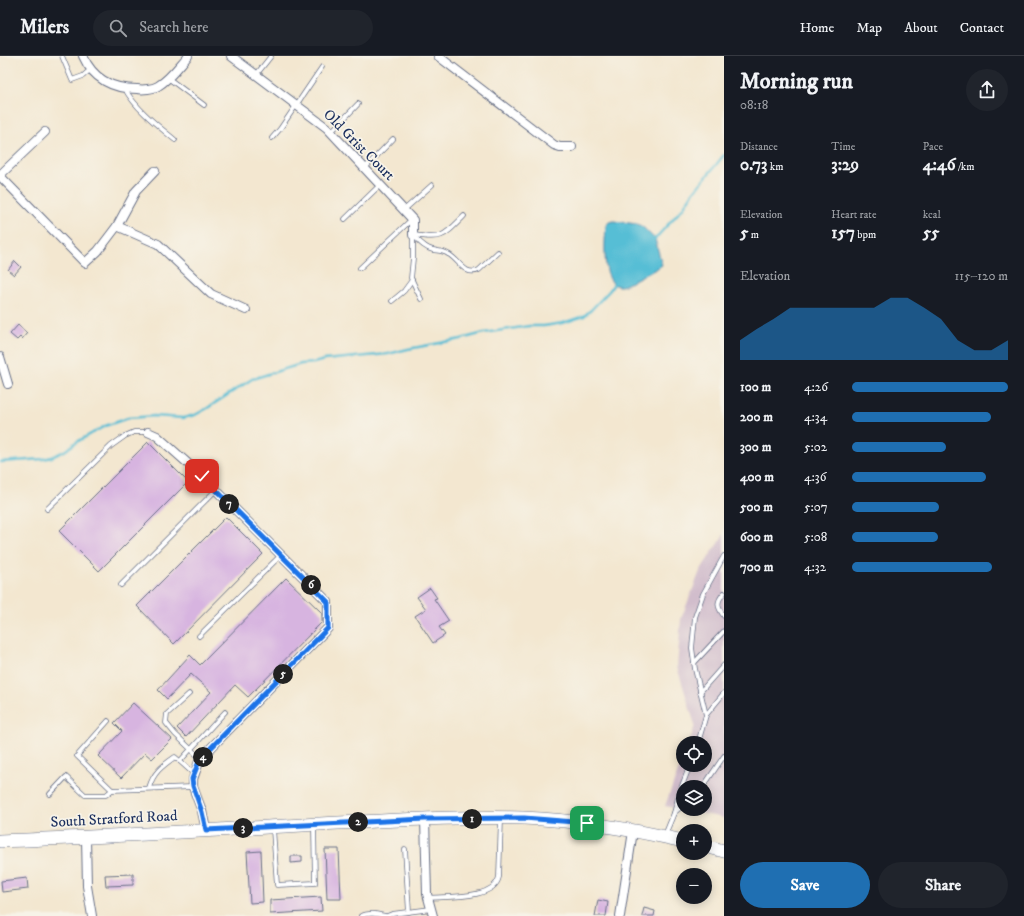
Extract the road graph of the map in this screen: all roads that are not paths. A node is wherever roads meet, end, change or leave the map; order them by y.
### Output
1 (62, 56) edge
2 (83, 56) edge
3 (187, 56) edge
4 (231, 56) edge
5 (271, 56) edge
6 (438, 56) edge
7 (322, 67) dead end
8 (91, 69) junction
9 (256, 75) junction
10 (168, 78) junction
11 (125, 89) junction
12 (358, 104) dead end
13 (204, 105) dead end
14 (295, 105) junction
15 (45, 132) dead end
16 (330, 132) junction
17 (272, 138) dead end
18 (393, 139) dead end
19 (174, 140) dead end
20 (572, 147) dead end
21 (364, 168) junction
22 (155, 171) dead end
23 (0, 175) edge
24 (380, 185) junction
25 (432, 185) dead end
26 (404, 211) junction
27 (464, 216) dead end
28 (345, 219) dead end
29 (412, 219) junction
30 (117, 226) junction
31 (413, 235) junction
32 (498, 252) dead end
33 (360, 268) dead end
34 (412, 280) junction
35 (421, 298) dead end
36 (392, 302) dead end
37 (246, 310) dead end
38 (0, 357) edge
39 (8, 384) dead end
40 (148, 432) joint
41 (216, 490) junction
42 (47, 509) dead end
43 (281, 555) junction
44 (724, 556) edge
45 (121, 585) dead end
46 (724, 593) edge
47 (724, 616) edge
48 (724, 630) edge
49 (199, 636) dead end
50 (694, 663) junction
51 (724, 665) edge
52 (700, 692) junction
53 (724, 693) edge
54 (189, 694) dead end
55 (225, 712) dead end
56 (706, 715) junction
57 (108, 722) dead end
58 (700, 736) edge
59 (190, 750) junction
60 (724, 756) edge
61 (200, 759) junction
62 (180, 761) junction
63 (687, 772) edge
64 (194, 774) junction
65 (708, 780) edge
66 (193, 786) junction
67 (149, 788) junction
68 (112, 790) junction
69 (50, 794) dead end
70 (674, 813) joint
71 (501, 818) junction
72 (425, 819) junction
73 (314, 824) junction
74 (273, 826) junction
75 (206, 830) junction
76 (633, 831) junction
77 (664, 837) junction
78 (86, 838) junction
79 (676, 840) edge
80 (0, 841) edge
81 (712, 848) edge
82 (406, 850) dead end
83 (724, 851) edge
84 (428, 898) junction
85 (409, 912) junction
86 (432, 913) edge
87 (92, 916) edge
88 (361, 916) edge
89 (386, 916) edge
90 (620, 916) edge

1 - 8 lane
2 - 8 street
3 - 10 street
4 - 9 street, Old Grist Court
5 - 9 lane
6 - 20 street
7 - 14 lane
8 - 11 street
9 - 14 street, Old Grist Court
10 - 11 street
10 - 13 lane
11 - 19 lane
12 - 16 lane
14 - 16 street, Old Grist Court
14 - 17 lane
15 - 23 street
16 - 21 street, Old Grist Court
18 - 21 lane
21 - 24 street, Old Grist Court
22 - 30 street
23 - 30 street
24 - 26 street, Old Grist Court
24 - 28 lane
25 - 26 lane
26 - 29 street, Old Grist Court
27 - 31 lane
29 - 31 street
29 - 33 lane
30 - 37 street
31 - 32 lane
31 - 34 lane
34 - 35 lane
34 - 36 lane
38 - 39 street
40 - 41 street
40 - 42 lane
41 - 43 street
41 - 45 lane
43 - 49 lane
43 - 61 street
44 - 50 lane
46 - 47 lane
48 - 50 lane
50 - 52 lane
51 - 52 lane
52 - 56 lane
53 - 56 lane
54 - 59 lane
55 - 59 lane
56 - 58 lane
57 - 68 lane
59 - 61 lane
59 - 62 lane
60 - 65 lane
61 - 64 street
62 - 64 lane
62 - 67 lane
63 - 70 lane
64 - 66 street
66 - 67 lane
66 - 75 street
67 - 68 lane
68 - 69 lane
70 - 77 lane
71 - 72 main road, South Stratford Road
71 - 76 main road, South Stratford Road
71 - 84 lane
72 - 73 main road, South Stratford Road
72 - 84 street
73 - 74 main road, South Stratford Road
73 - 74 lane
74 - 75 main road, South Stratford Road
75 - 78 main road, South Stratford Road
76 - 77 main road, South Stratford Road
76 - 90 street
77 - 79 main road, South Stratford Road
78 - 80 main road, South Stratford Road
78 - 87 street
81 - 83 main road
82 - 85 lane
84 - 86 street
85 - 86 lane
85 - 89 lane
88 - 89 lane

